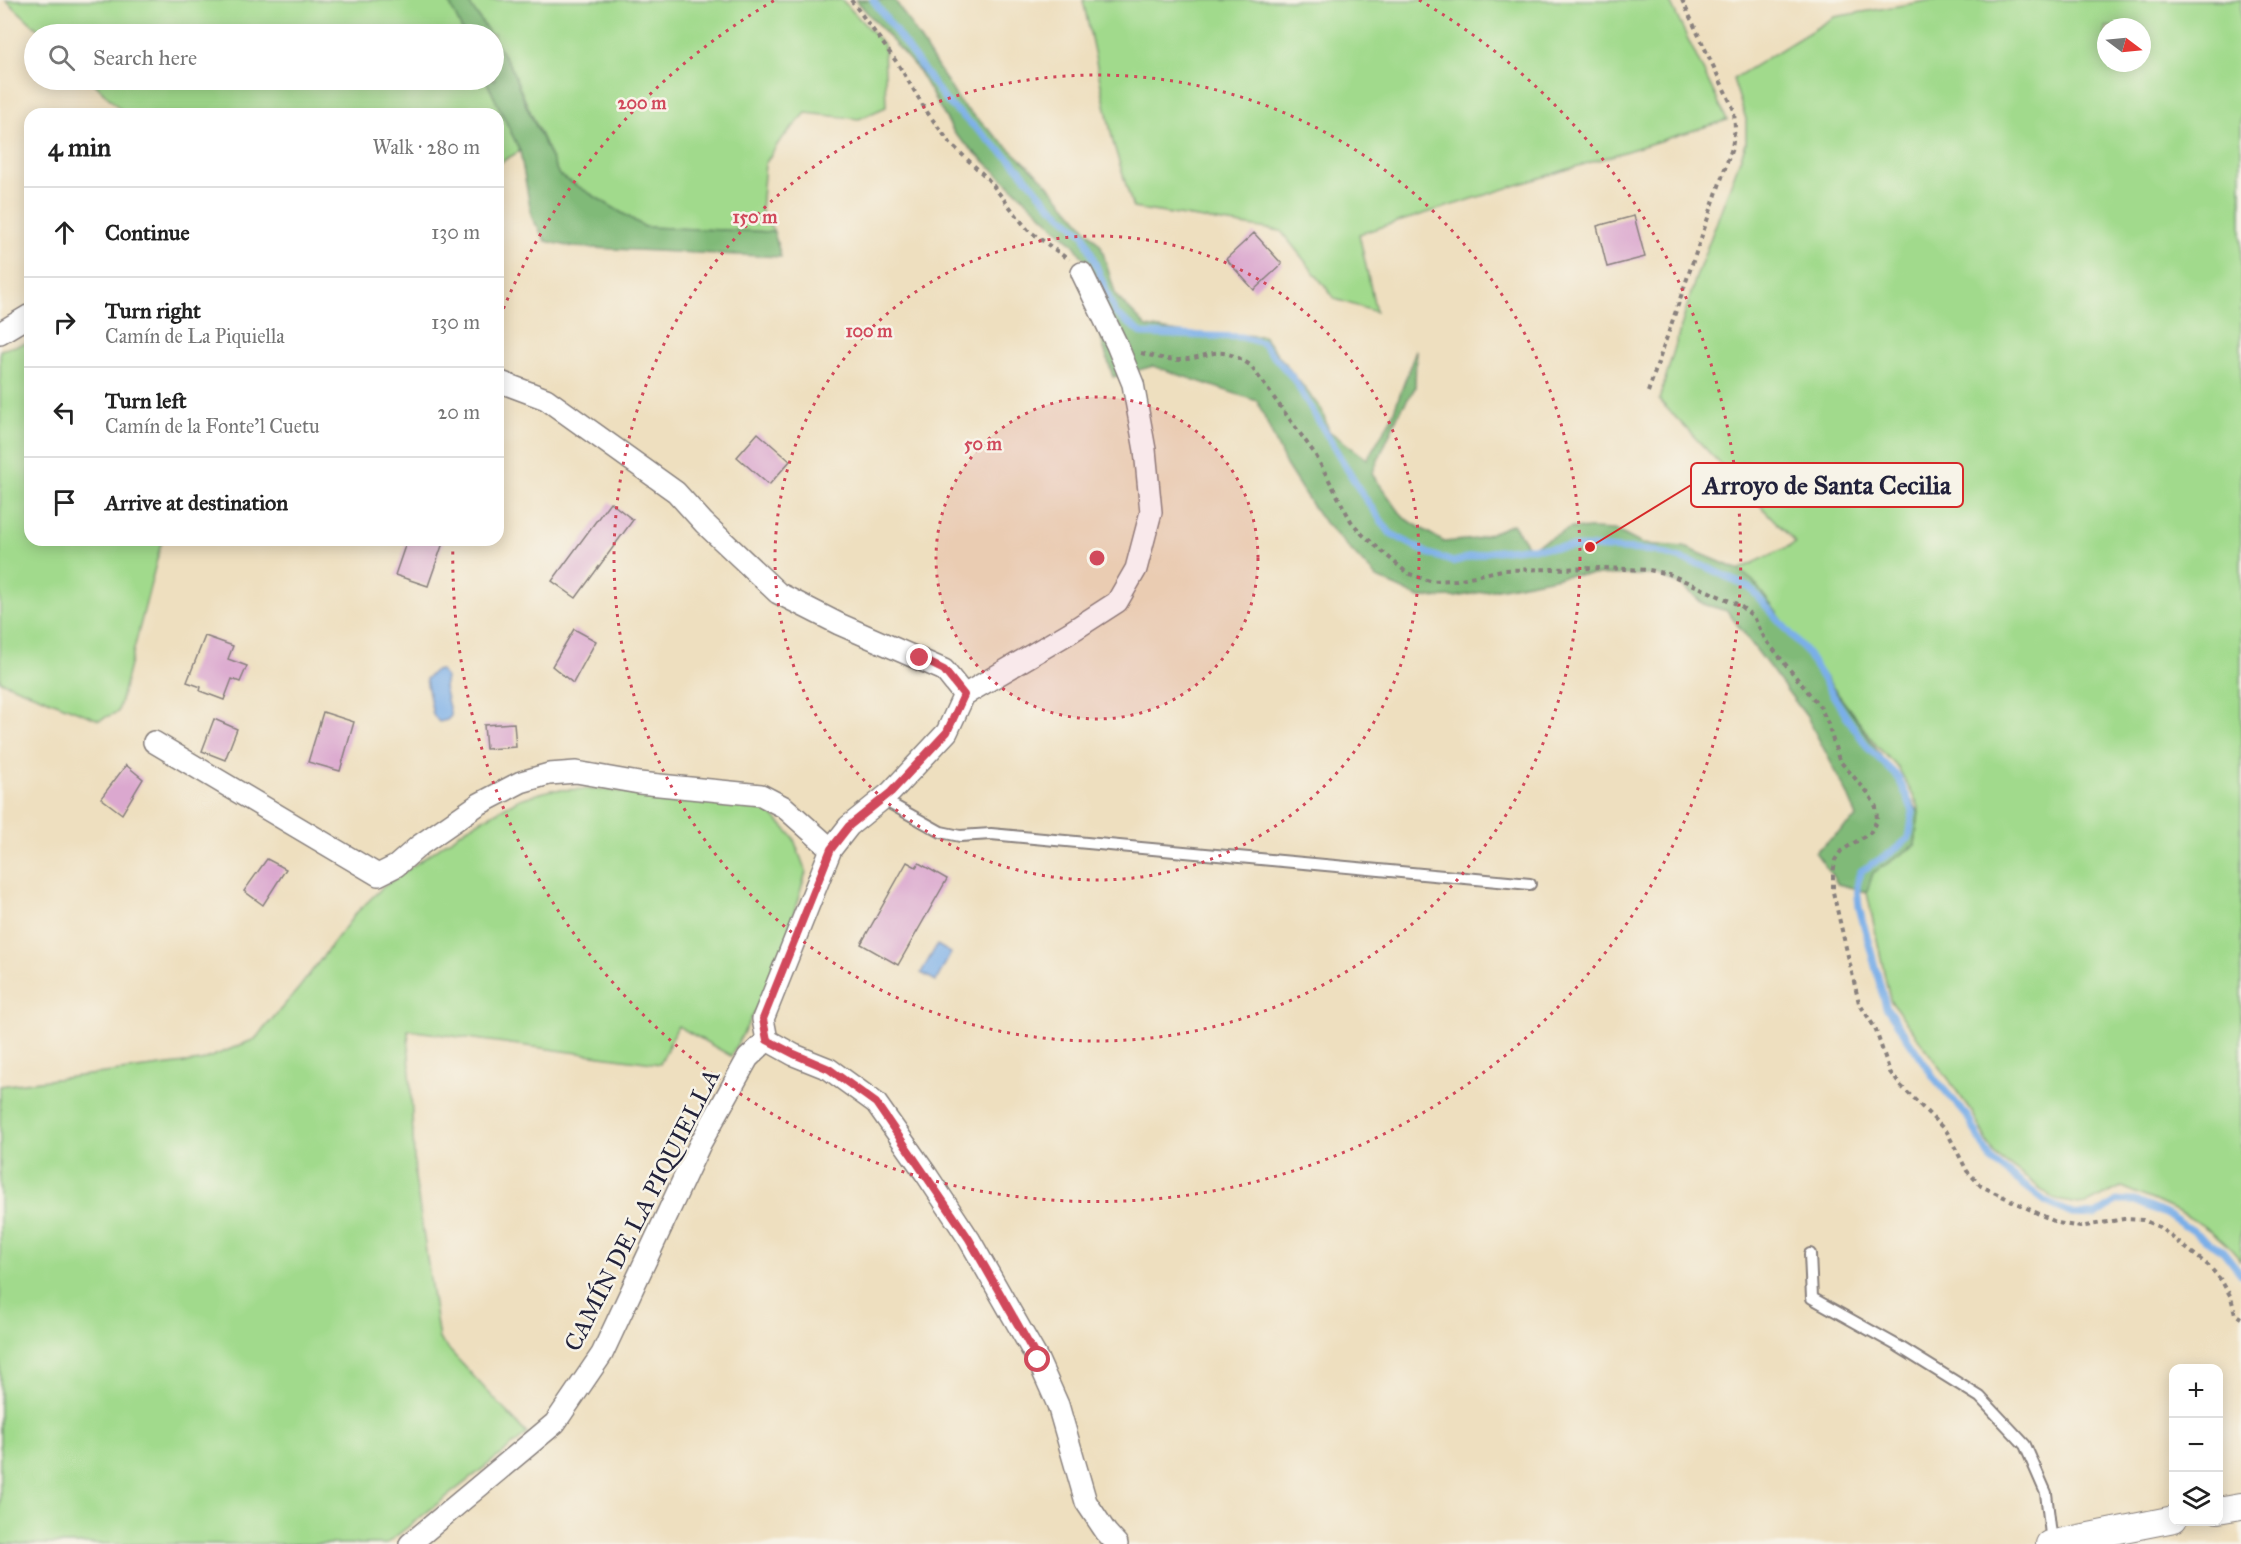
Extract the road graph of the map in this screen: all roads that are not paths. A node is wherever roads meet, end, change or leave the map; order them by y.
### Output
1 (1082, 273) road end
2 (24, 319) edge
3 (0, 333) edge
4 (504, 383) edge
5 (964, 695) junction
6 (154, 742) dead end
7 (882, 799) junction
8 (831, 849) junction
9 (1530, 884) dead end
10 (767, 1040) junction
11 (1810, 1254) dead end
12 (2241, 1506) edge
13 (2223, 1509) edge
14 (2169, 1520) edge
15 (410, 1544) edge
16 (1117, 1544) edge
17 (2050, 1544) edge

1 - 5 street
2 - 3 street
4 - 5 street
5 - 7 street
6 - 8 street
7 - 8 street
7 - 9 lane
8 - 10 street
10 - 15 street, CAMÍN DE LA PIQUIELLA
10 - 16 street
11 - 17 lane
12 - 13 street
14 - 17 street

